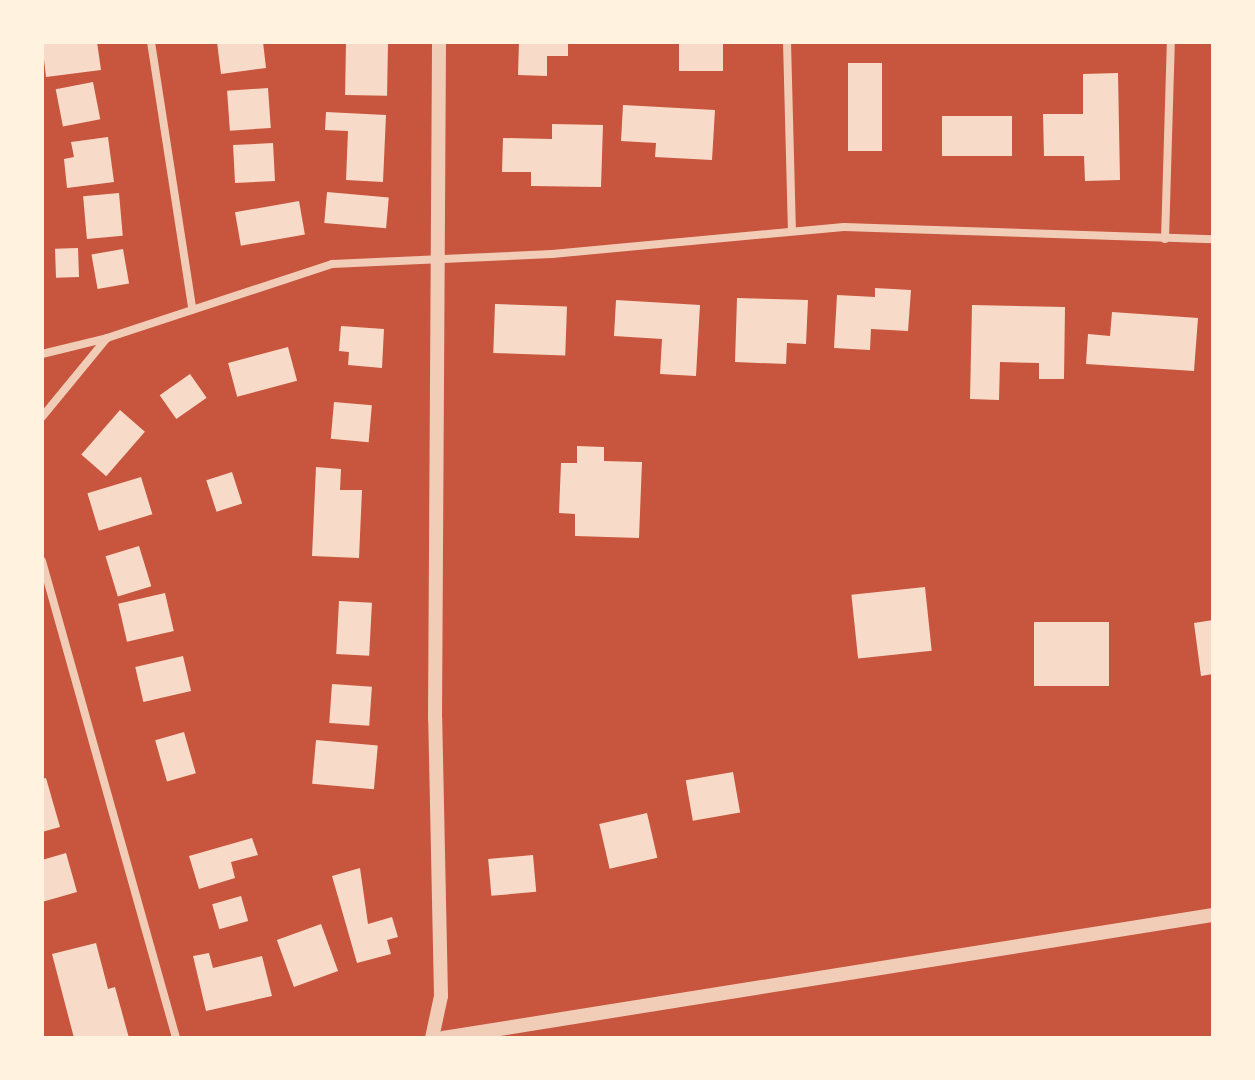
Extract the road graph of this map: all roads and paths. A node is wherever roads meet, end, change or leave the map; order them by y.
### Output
1 (151, 42) edge
2 (439, 42) edge
3 (787, 42) edge
4 (1171, 42) edge
5 (792, 231) junction
6 (1165, 239) junction
7 (1213, 239) edge
8 (442, 257) junction
9 (192, 308) junction
10 (107, 338) junction
11 (42, 354) edge
12 (42, 417) edge
13 (42, 561) edge
14 (1213, 915) edge
15 (176, 1038) edge
16 (432, 1038) edge
17 (443, 1038) edge

1 - 9 street
2 - 8 street
3 - 5 street
4 - 6 street
5 - 6 street
5 - 8 street
6 - 7 street
8 - 9 street
8 - 16 street
9 - 10 street
10 - 11 street
10 - 12 street
13 - 15 street
14 - 17 street

